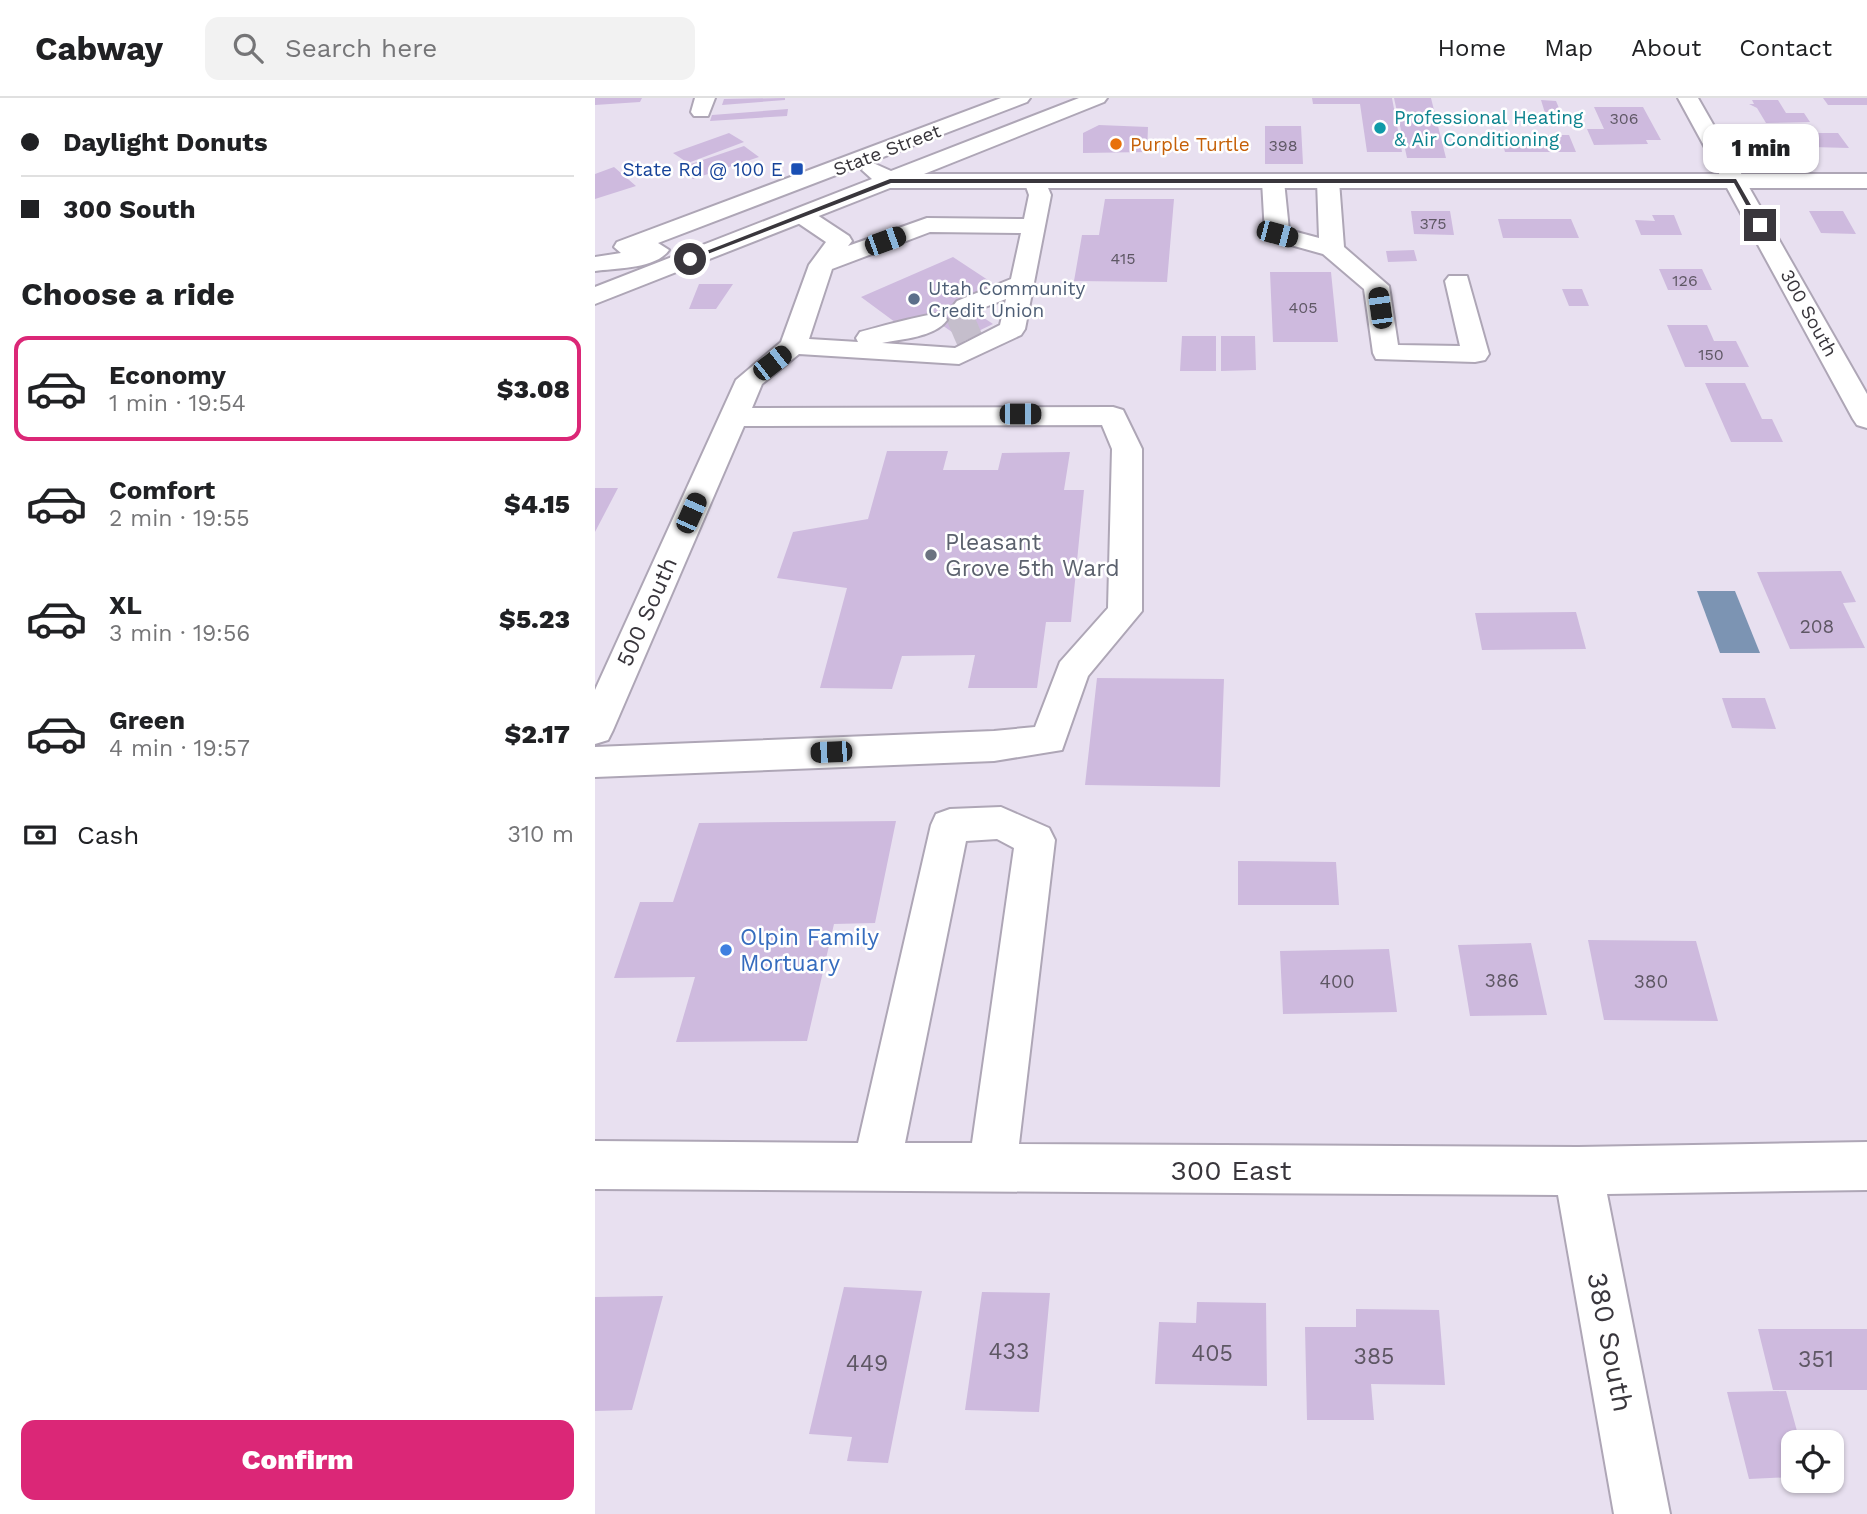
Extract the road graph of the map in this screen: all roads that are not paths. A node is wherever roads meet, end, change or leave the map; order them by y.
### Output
1 (1020, 98) edge
2 (1050, 98) edge
3 (1097, 98) edge
4 (1688, 98) edge
5 (981, 146) junction
6 (881, 176) junction
7 (1035, 181) junction
8 (1273, 181) junction
9 (1328, 181) junction
10 (1736, 181) junction
11 (1867, 181) edge
12 (803, 216) junction
13 (1035, 226) junction
14 (1332, 249) junction
15 (595, 261) edge
16 (821, 265) junction
17 (1458, 281) dead end
18 (1019, 294) junction
19 (595, 296) edge
20 (975, 312) tunnel mouth
21 (943, 326) junction
22 (793, 346) junction
23 (821, 348) junction
24 (851, 349) junction
25 (888, 352) junction
26 (734, 416) junction
27 (1867, 419) edge
28 (595, 730) edge
29 (595, 761) edge
30 (595, 1165) edge
31 (1867, 1166) edge
32 (876, 1169) junction
33 (992, 1169) junction
34 (1578, 1171) junction
35 (1642, 1514) edge

1 - 15 main road, State Street
2 - 6 main road
3 - 5 main road, State Street
4 - 10 main road, 300 South
5 - 6 main road, State Street
5 - 7 main road
6 - 7 main road
6 - 12 main road, State Street
6 - 15 main road
7 - 8 main road
7 - 13 main road
8 - 9 main road
8 - 14 main road
9 - 10 main road
9 - 14 main road
10 - 11 main road
10 - 27 main road, 300 South
12 - 16 main road
12 - 19 main road, State Street
13 - 16 main road
13 - 18 main road
14 - 17 main road
16 - 22 main road
18 - 20 main road
18 - 25 main road
21 - 23 main road
21 - 24 main road
21 - 25 main road
22 - 23 main road
22 - 26 main road, 500 South
23 - 24 main road
24 - 25 main road
26 - 28 main road, 500 South
26 - 29 main road
30 - 32 main road, 300 East
31 - 34 main road, 300 East
32 - 33 main road, 300 East
32 - 33 main road
33 - 34 main road, 300 East
34 - 35 main road, 380 South

